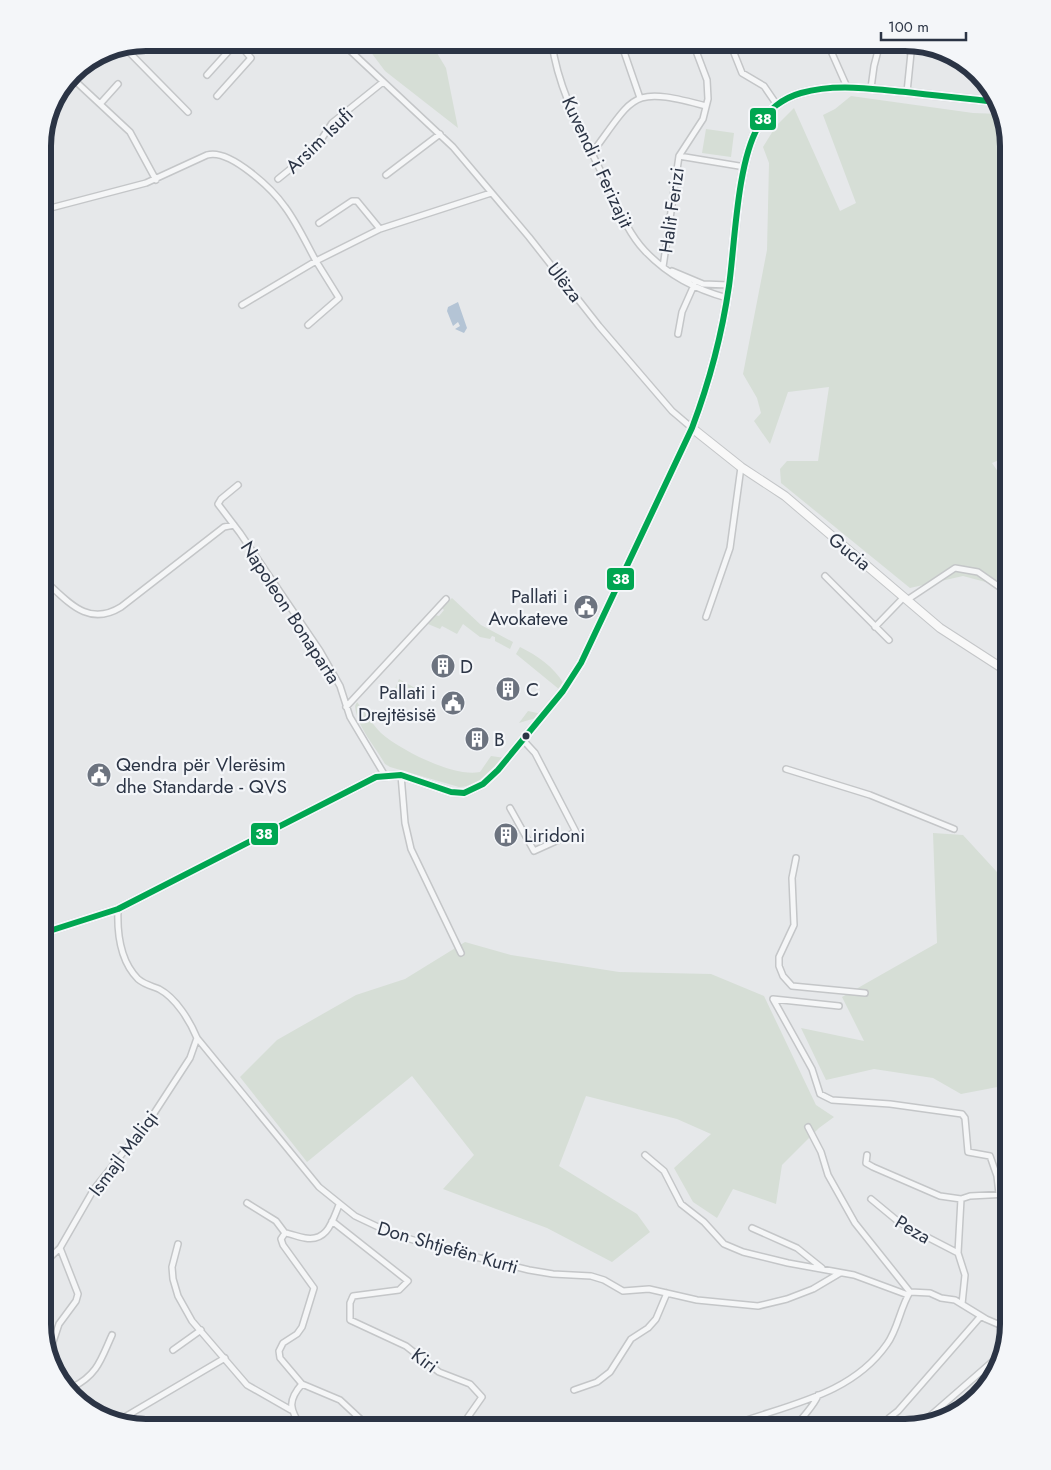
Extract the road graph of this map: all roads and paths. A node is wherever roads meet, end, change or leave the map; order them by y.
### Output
1 (229, 51) edge
2 (245, 51) edge
3 (351, 51) edge
4 (553, 51) edge
5 (624, 51) edge
6 (696, 51) edge
7 (734, 51) edge
8 (832, 51) edge
9 (878, 51) edge
10 (911, 51) edge
11 (130, 53) edge
12 (207, 75) dead end
13 (77, 82) edge
14 (383, 82) junction
15 (118, 84) dead end
16 (846, 87) junction
17 (871, 88) junction
18 (907, 92) junction
19 (217, 96) dead end
20 (640, 98) junction
21 (988, 101) edge
22 (100, 104) junction
23 (777, 105) junction
24 (706, 106) junction
25 (188, 112) dead end
26 (440, 134) junction
27 (592, 153) junction
28 (679, 156) junction
29 (745, 167) junction
30 (386, 175) dead end
31 (278, 179) dead end
32 (156, 180) junction
33 (491, 193) junction
34 (51, 208) edge
35 (319, 223) dead end
36 (380, 229) junction
37 (316, 261) junction
38 (664, 268) junction
39 (695, 281) junction
40 (729, 285) junction
41 (693, 287) junction
42 (727, 298) junction
43 (242, 305) dead end
44 (308, 325) dead end
45 (678, 334) dead end
46 (692, 428) junction
47 (741, 467) junction
48 (238, 485) dead end
49 (234, 525) junction
50 (826, 576) dead end
51 (51, 586) edge
52 (1000, 587) edge
53 (446, 599) dead end
54 (905, 599) junction
55 (706, 617) dead end
56 (875, 627) junction
57 (889, 640) dead end
58 (1000, 667) edge
59 (346, 707) junction
60 (523, 740) junction
61 (786, 769) dead end
62 (384, 774) junction
63 (401, 774) junction
64 (510, 808) dead end
65 (954, 829) dead end
66 (796, 858) dead end
67 (118, 909) junction
68 (51, 930) edge
69 (461, 953) dead end
70 (865, 993) dead end
71 (839, 1006) dead end
72 (197, 1038) junction
73 (808, 1127) dead end
74 (645, 1155) dead end
75 (867, 1155) dead end
76 (999, 1194) joint
77 (871, 1199) dead end
78 (960, 1199) junction
79 (247, 1203) dead end
80 (339, 1205) junction
81 (332, 1221) junction
82 (752, 1228) dead end
83 (285, 1233) junction
84 (178, 1244) dead end
85 (60, 1248) junction
86 (958, 1253) junction
87 (51, 1256) edge
88 (822, 1268) junction
89 (840, 1273) junction
90 (668, 1293) junction
91 (909, 1294) junction
92 (962, 1304) junction
93 (981, 1316) junction
94 (1000, 1325) edge
95 (201, 1330) junction
96 (112, 1335) dead end
97 (53, 1342) edge
98 (173, 1350) dead end
99 (225, 1358) junction
100 (992, 1362) edge
101 (302, 1384) junction
102 (75, 1386) edge
103 (574, 1390) dead end
104 (818, 1395) junction
105 (291, 1410) junction
106 (931, 1415) edge
107 (126, 1416) edge
108 (889, 1418) dead end
109 (296, 1419) edge
110 (360, 1419) edge
111 (467, 1419) edge
112 (753, 1419) edge
113 (801, 1419) edge

1 - 12 street
2 - 19 street
3 - 14 street, Ulëza
4 - 27 street, Kuvendi i Ferizajit
5 - 20 street
6 - 24 street, Halit Ferizi
7 - 23 street
8 - 16 street
9 - 17 street
10 - 18 street
11 - 25 street
13 - 22 street
14 - 26 street, Ulëza
14 - 31 street, Arsim Isufi
15 - 22 street
16 - 17 street
16 - 23 street
17 - 18 street
18 - 21 street
20 - 24 street
20 - 27 street
22 - 32 street
23 - 29 street
24 - 28 street, Halit Ferizi
26 - 30 street
26 - 33 street, Ulëza
27 - 38 street, Kuvendi i Ferizajit
28 - 29 street
28 - 38 street, Halit Ferizi
29 - 40 street
32 - 34 street
32 - 37 street
33 - 36 street
33 - 46 street, Ulëza
35 - 36 street
36 - 37 street
37 - 43 street
37 - 44 street
38 - 39 street, Halit Ferizi
38 - 41 street, Halit Ferizi
39 - 40 street, Halit Ferizi
39 - 41 street
40 - 42 street
41 - 42 street, Halit Ferizi
41 - 45 street
42 - 46 street
46 - 47 street, Gucia
46 - 60 street
47 - 54 street, Gucia
47 - 55 street
48 - 49 street, Napoleon Bonaparta
49 - 51 street
49 - 59 street, Napoleon Bonaparta
50 - 56 street
52 - 54 street
53 - 59 street
54 - 56 street
54 - 58 street, Gucia
56 - 57 street
59 - 62 street, Napoleon Bonaparta
60 - 63 street
60 - 64 street
61 - 65 street
62 - 63 street
62 - 67 street
63 - 69 street
66 - 70 street
67 - 68 street
67 - 72 street, Don Shtjefën Kurti
71 - 76 street
72 - 80 street, Don Shtjefën Kurti
72 - 85 street, Ismajl Maliqi
73 - 91 street
74 - 88 street
75 - 78 street
76 - 78 street
77 - 86 street, Peza
78 - 86 street
79 - 83 street
80 - 81 street
80 - 90 street, Don Shtjefën Kurti
81 - 83 street
81 - 111 street, Kiri
82 - 88 street
83 - 101 street
84 - 95 street
85 - 87 street, Ismajl Maliqi
85 - 97 street
86 - 92 street
88 - 89 street
89 - 90 street, Don Shtjefën Kurti
89 - 91 street
90 - 103 street
91 - 92 street
91 - 104 street
92 - 93 street
93 - 94 street
93 - 108 street
95 - 98 street
95 - 99 street
96 - 102 street
99 - 105 street
99 - 107 street
100 - 106 street
101 - 105 street
101 - 110 street
104 - 112 street
104 - 113 street
105 - 109 street

